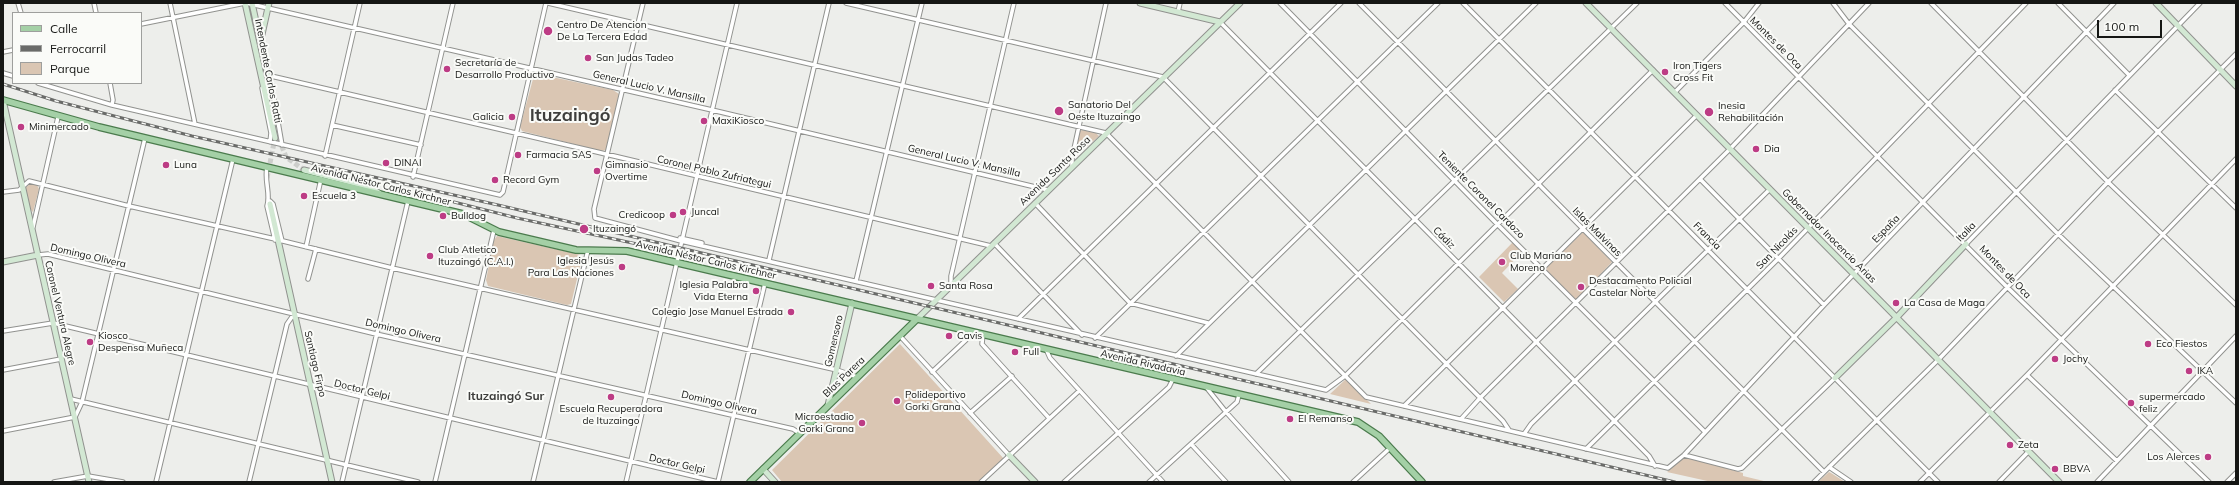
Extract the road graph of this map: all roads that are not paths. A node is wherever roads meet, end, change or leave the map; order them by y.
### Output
1 (170, 3) edge
2 (245, 3) edge
3 (360, 3) edge
4 (453, 3) edge
5 (547, 3) edge
6 (643, 3) edge
7 (737, 3) edge
8 (829, 3) edge
9 (846, 3) edge
10 (922, 3) edge
11 (1014, 3) edge
12 (1106, 3) edge
13 (1140, 3) edge
14 (1180, 3) edge
15 (1240, 3) edge
16 (1280, 3) edge
17 (1341, 3) edge
18 (1359, 3) edge
19 (1438, 3) edge
20 (1463, 3) edge
21 (1536, 3) edge
22 (1586, 3) edge
23 (1637, 3) edge
24 (1725, 3) edge
25 (1759, 3) edge
26 (1833, 3) edge
27 (1869, 3) edge
28 (1931, 3) edge
29 (2026, 3) edge
30 (2058, 3) edge
31 (2114, 3) edge
32 (2156, 3) edge
33 (2200, 3) edge
34 (253, 4) edge
35 (268, 6) edge
36 (1178, 12) junction
37 (173, 18) junction
38 (918, 20) junction
39 (1220, 22) junction
40 (1744, 22) junction
41 (639, 23) junction
42 (142, 24) edge
43 (1849, 24) junction
44 (2178, 25) junction
45 (354, 28) junction
46 (1611, 29) junction
47 (2087, 32) junction
48 (1310, 33) junction
49 (1499, 39) junction
50 (1006, 40) junction
51 (261, 41) junction
52 (1398, 43) junction
53 (727, 44) junction
54 (442, 48) junction
55 (1979, 52) junction
56 (2236, 54) edge
57 (1093, 60) junction
58 (815, 65) junction
59 (530, 68) junction
60 (2220, 69) junction
61 (1652, 70) junction
62 (267, 72) junction
63 (1270, 72) junction
64 (2129, 75) junction
65 (271, 76) junction
66 (1163, 77) junction
67 (1798, 77) junction
68 (262, 81) junction
69 (1358, 82) junction
70 (41, 84) edge
71 (110, 84) edge
72 (903, 86) junction
73 (2236, 86) edge
74 (624, 89) junction
75 (1548, 89) junction
76 (2115, 90) junction
77 (1446, 91) junction
78 (1674, 92) junction
79 (340, 93) junction
80 (2024, 97) junction
81 (3, 100) edge
82 (1929, 104) junction
83 (112, 105) junction
84 (991, 105) junction
85 (712, 110) junction
86 (427, 114) junction
87 (1697, 115) junction
88 (58, 117) junction
89 (1318, 120) junction
90 (6, 124) edge
91 (195, 124) junction
92 (332, 125) junction
93 (1079, 126) junction
94 (1213, 128) junction
95 (800, 131) junction
96 (1405, 131) junction
97 (1591, 132) junction
98 (2158, 132) junction
99 (1106, 133) junction
100 (516, 134) junction
101 (145, 138) junction
102 (2067, 139) junction
103 (1494, 141) junction
104 (270, 142) junction
105 (282, 145) junction
106 (420, 145) junction
107 (1730, 149) junction
108 (1974, 150) junction
109 (887, 151) junction
110 (608, 154) junction
111 (325, 156) junction
112 (1877, 158) junction
113 (233, 159) junction
114 (2236, 159) edge
115 (267, 166) junction
116 (1072, 166) junction
117 (304, 170) tunnel mouth
118 (1366, 170) junction
119 (975, 172) junction
120 (413, 176) junction
121 (697, 176) junction
122 (1261, 176) junction
123 (1634, 176) junction
124 (322, 179) junction
125 (1700, 179) junction
126 (1454, 180) junction
127 (2108, 182) junction
128 (1155, 183) junction
129 (42, 184) junction
130 (1538, 184) junction
131 (2211, 184) junction
132 (21, 187) junction
133 (1770, 189) junction
134 (1048, 190) junction
135 (2017, 191) junction
136 (3, 192) edge
137 (380, 194) junction
138 (784, 196) junction
139 (408, 201) junction
140 (270, 203) junction
141 (1035, 203) junction
142 (1922, 203) junction
143 (129, 206) junction
144 (2236, 208) edge
145 (1669, 210) junction
146 (872, 217) junction
147 (1414, 219) junction
148 (1740, 219) junction
149 (1497, 224) junction
150 (1308, 225) junction
151 (218, 226) junction
152 (1808, 227) junction
153 (1583, 229) junction
154 (32, 230) junction
155 (494, 230) junction
156 (1203, 232) junction
157 (2162, 234) junction
158 (2060, 235) junction
159 (960, 237) junction
160 (279, 240) junction
161 (682, 240) junction
162 (993, 244) junction
163 (1966, 244) junction
164 (306, 247) junction
165 (316, 250) junction
166 (588, 250) junction
167 (1709, 250) junction
168 (1083, 253) junction
169 (38, 256) junction
170 (1778, 259) junction
171 (769, 260) junction
172 (3, 262) edge
173 (677, 262) junction
174 (1616, 262) junction
175 (1459, 264) junction
176 (392, 268) junction
177 (1542, 268) junction
178 (115, 271) junction
179 (1854, 273) junction
180 (1357, 275) junction
181 (308, 279) dead end
182 (856, 281) junction
183 (1252, 281) junction
184 (765, 283) junction
185 (951, 285) junction
186 (2112, 286) junction
187 (480, 288) junction
188 (2008, 288) junction
189 (1748, 289) junction
190 (202, 292) junction
191 (1043, 292) junction
192 (936, 300) junction
193 (1576, 302) junction
194 (1655, 302) junction
195 (852, 303) junction
196 (1130, 303) junction
197 (1824, 305) junction
198 (2236, 305) edge
199 (1502, 308) junction
200 (574, 309) junction
201 (294, 314) junction
202 (1897, 317) junction
203 (1018, 318) junction
204 (917, 319) junction
205 (1402, 320) junction
206 (53, 323) junction
207 (1208, 323) junction
208 (661, 330) junction
209 (1301, 330) junction
210 (3, 331) edge
211 (971, 332) junction
212 (99, 334) junction
213 (376, 334) junction
214 (983, 334) junction
215 (1082, 334) junction
216 (900, 336) junction
217 (1794, 336) junction
218 (2236, 336) edge
219 (1095, 338) junction
220 (2061, 339) junction
221 (1537, 342) junction
222 (1615, 342) junction
223 (1694, 342) junction
224 (1046, 349) junction
225 (750, 351) junction
226 (464, 354) junction
227 (186, 356) junction
228 (1176, 356) junction
229 (61, 359) junction
230 (1938, 359) junction
231 (1446, 364) junction
232 (3, 370) edge
233 (837, 370) junction
234 (2203, 371) junction
235 (932, 372) junction
236 (1256, 374) junction
237 (558, 375) junction
238 (2027, 375) junction
239 (273, 376) junction
240 (1012, 376) junction
241 (1345, 376) junction
242 (857, 377) junction
243 (1834, 378) junction
244 (1173, 379) junction
245 (1576, 381) junction
246 (1655, 382) junction
247 (311, 385) junction
248 (1206, 387) junction
249 (1079, 390) junction
250 (1744, 391) junction
251 (1239, 395) junction
252 (645, 396) junction
253 (361, 398) junction
254 (1480, 398) junction
255 (71, 399) junction
256 (82, 402) junction
257 (2236, 403) edge
258 (828, 405) junction
259 (1404, 406) junction
260 (1226, 412) junction
261 (1990, 412) junction
262 (970, 413) junction
263 (734, 415) junction
264 (75, 417) junction
265 (1049, 418) junction
266 (449, 419) junction
267 (1877, 419) junction
268 (1461, 420) junction
269 (1615, 421) junction
270 (170, 423) junction
271 (2150, 425) junction
272 (1782, 429) junction
273 (1509, 430) junction
274 (3, 431) edge
275 (1705, 432) junction
276 (800, 433) junction
277 (1118, 433) junction
278 (1524, 434) junction
279 (542, 442) junction
280 (257, 444) junction
281 (1191, 444) junction
282 (1390, 448) junction
283 (1586, 450) junction
284 (2030, 451) junction
285 (1009, 455) junction
286 (1684, 455) junction
287 (327, 461) junction
288 (2117, 461) junction
289 (631, 462) junction
290 (346, 465) junction
291 (1655, 466) junction
292 (1829, 467) junction
293 (763, 469) junction
294 (1824, 472) junction
295 (1929, 473) junction
296 (2236, 473) edge
297 (1156, 475) junction
298 (88, 476) junction
299 (54, 482) edge
300 (90, 482) edge
301 (124, 482) edge
302 (156, 482) edge
303 (249, 482) edge
304 (332, 482) edge
305 (342, 482) edge
306 (418, 482) edge
307 (435, 482) edge
308 (533, 482) edge
309 (626, 482) edge
310 (718, 482) edge
311 (750, 482) edge
312 (775, 482) edge
313 (981, 482) edge
314 (1035, 482) edge
315 (1064, 482) edge
316 (1149, 482) edge
317 (1163, 482) edge
318 (1226, 482) edge
319 (1290, 482) edge
320 (1353, 482) edge
321 (1422, 482) edge
322 (1814, 482) edge
323 (1851, 482) edge
324 (1920, 482) edge
325 (1938, 482) edge
326 (1999, 482) edge
327 (2059, 482) edge
328 (2096, 482) edge
329 (2209, 482) edge
330 (2227, 482) edge

1 - 37 street
2 - 34 street, General Lucio V. Mansilla
2 - 37 street
2 - 68 street, Intendente Carlos Ratti
3 - 45 street
4 - 54 street
5 - 41 street
5 - 59 street
6 - 41 street
7 - 53 street
8 - 58 street
9 - 38 street
10 - 38 street
11 - 50 street
12 - 57 street
13 - 36 street
14 - 36 street
15 - 39 street, Avenida Santa Rosa
16 - 48 street, Teniente Coronel Cardozo
17 - 48 street
18 - 52 street, Islas Malvinas
19 - 52 street
20 - 49 street, Francia
21 - 49 street
22 - 46 street, Gobernador Inocencio Arias
23 - 46 street
24 - 40 street, Montes de Oca
25 - 40 street
26 - 43 street
27 - 43 street
28 - 55 street
29 - 55 street, San Nicolás
30 - 47 street
31 - 47 street, España
32 - 44 street
33 - 44 street, Italia
34 - 35 street, General Lucio V. Mansilla
34 - 51 street, Intendente Carlos Ratti
35 - 45 street, General Lucio V. Mansilla
35 - 51 street
36 - 39 street
37 - 42 street
37 - 91 street
38 - 50 street
38 - 72 street
39 - 63 street, Cádiz
39 - 66 street, Avenida Santa Rosa
40 - 67 street, Montes de Oca
40 - 78 street
41 - 53 street
41 - 74 street
43 - 67 street
43 - 82 street
44 - 60 street
44 - 64 street, Italia
45 - 54 street, General Lucio V. Mansilla
45 - 79 street
46 - 61 street, Gobernador Inocencio Arias
46 - 75 street
47 - 64 street
47 - 80 street, España
48 - 63 street
48 - 69 street, Teniente Coronel Cardozo
49 - 75 street, Francia
49 - 77 street
50 - 57 street
50 - 84 street
51 - 62 street, Intendente Carlos Ratti
52 - 69 street
52 - 77 street, Islas Malvinas
53 - 58 street
53 - 85 street
54 - 59 street, General Lucio V. Mansilla
54 - 86 street
55 - 80 street
55 - 82 street, San Nicolás
56 - 60 street
57 - 66 street
57 - 93 street
58 - 72 street
58 - 95 street
59 - 74 street, General Lucio V. Mansilla
59 - 100 street
60 - 73 street
60 - 98 street
61 - 78 street, Gobernador Inocencio Arias
61 - 97 street
62 - 65 street, Intendente Carlos Ratti
62 - 68 street, Intendente Carlos Ratti
63 - 89 street, Cádiz
63 - 94 street
64 - 76 street, Italia
65 - 79 street, Coronel Pablo Zufriategui
65 - 105 street, Intendente Carlos Ratti
66 - 94 street
66 - 99 street, Avenida Santa Rosa
67 - 107 street
67 - 112 street, Montes de Oca
68 - 104 street, Intendente Carlos Ratti
69 - 89 street
69 - 96 street, Teniente Coronel Cardozo
70 - 83 street
71 - 83 street
72 - 84 street
72 - 109 street
74 - 85 street, General Lucio V. Mansilla
74 - 110 street
75 - 97 street, Francia
75 - 103 street
76 - 98 street
76 - 102 street, Italia
77 - 96 street
77 - 103 street, Islas Malvinas
78 - 87 street, Gobernador Inocencio Arias
79 - 86 street, Coronel Pablo Zufriategui
79 - 92 street
80 - 102 street
80 - 108 street, España
81 - 88 main road, Avenida Néstor Carlos Kirchner
81 - 90 street, Coronel Ventura Alegre
82 - 108 street
82 - 112 street, San Nicolás
83 - 91 street
84 - 93 street
84 - 119 street
85 - 95 street, General Lucio V. Mansilla
85 - 121 street
86 - 100 street, Coronel Pablo Zufriategui
86 - 106 street
87 - 107 street, Gobernador Inocencio Arias
87 - 123 street
88 - 101 main road, Avenida Néstor Carlos Kirchner
88 - 129 street
89 - 118 street, Cádiz
89 - 122 street
90 - 132 street, Coronel Ventura Alegre
91 - 104 street
92 - 106 street
92 - 111 street
93 - 99 street
93 - 116 street
94 - 122 street
94 - 128 street
95 - 109 street, General Lucio V. Mansilla
95 - 138 street
96 - 118 street
96 - 126 street, Teniente Coronel Cardozo
97 - 123 street, Francia
97 - 130 street
98 - 127 street
98 - 131 street
99 - 116 street, Avenida Santa Rosa
99 - 128 street
100 - 110 street, Coronel Pablo Zufriategui
100 - 120 street
101 - 113 main road, Avenida Néstor Carlos Kirchner
101 - 143 street
102 - 127 street
102 - 135 street, Italia
103 - 126 street
103 - 130 street, Islas Malvinas
104 - 105 street
105 - 111 street
106 - 120 street
107 - 125 street
107 - 133 street, Gobernador Inocencio Arias
108 - 135 street
108 - 142 street, España
109 - 119 street, General Lucio V. Mansilla
109 - 146 street
110 - 121 street, Coronel Pablo Zufriategui
110 - 161 street, Avenida Rivadavia
111 - 120 street
112 - 142 street, Montes de Oca
112 - 152 street, San Nicolás
113 - 115 main road, Avenida Néstor Carlos Kirchner
113 - 151 street
114 - 131 street
115 - 124 main road, Avenida Néstor Carlos Kirchner
115 - 140 street, Santiago Firpo
116 - 134 street, Avenida Santa Rosa
117 - 137 street
118 - 147 street, Cádiz
118 - 150 street
119 - 134 street, General Lucio V. Mansilla
119 - 159 street
121 - 138 street, Coronel Pablo Zufriategui
121 - 161 street
122 - 150 street
122 - 156 street
123 - 145 street, Francia
123 - 153 street
124 - 137 main road, Avenida Néstor Carlos Kirchner
124 - 164 street
125 - 145 street
125 - 148 street
126 - 147 street
126 - 149 street, Teniente Coronel Cardozo
127 - 157 street
127 - 158 street
128 - 156 street
128 - 168 street
129 - 132 street
129 - 143 street
129 - 154 street
130 - 149 street
130 - 153 street, Islas Malvinas
131 - 144 street
131 - 157 street
132 - 136 street
132 - 154 street, Coronel Ventura Alegre
133 - 148 street
133 - 152 street, Gobernador Inocencio Arias
134 - 141 street, Avenida Santa Rosa
135 - 158 street
135 - 163 street, Italia
137 - 139 main road, Avenida Néstor Carlos Kirchner
138 - 146 street, Coronel Pablo Zufriategui
138 - 171 street
139 - 155 main road, Avenida Néstor Carlos Kirchner
139 - 176 street
140 - 160 street, Santiago Firpo
140 - 160 street, Santiago Firpo
140 - 160 street, Santiago Firpo
141 - 162 street, Avenida Santa Rosa
141 - 168 street
142 - 163 street, Montes de Oca
142 - 179 street, España
143 - 151 street
143 - 178 street
145 - 167 street, Francia
145 - 174 street
146 - 159 street, Coronel Pablo Zufriategui
146 - 182 street
147 - 175 street, Cádiz
147 - 180 street
148 - 167 street
148 - 170 street
149 - 175 street
149 - 177 street, Teniente Coronel Cardozo
150 - 180 street
150 - 183 street
151 - 160 street
151 - 190 street
152 - 170 street, San Nicolás
152 - 179 street, Gobernador Inocencio Arias
153 - 174 street, Islas Malvinas
153 - 177 street
154 - 169 street, Coronel Ventura Alegre
155 - 166 main road, Avenida Néstor Carlos Kirchner
155 - 187 street
156 - 183 street
156 - 196 street
157 - 186 street
157 - 198 street
158 - 186 street
158 - 188 street
159 - 162 street, Coronel Pablo Zufriategui
159 - 185 street
160 - 164 street
160 - 201 street, Santiago Firpo
161 - 171 street, Avenida Rivadavia
161 - 173 street
162 - 185 street, Avenida Santa Rosa
162 - 191 street
163 - 188 street, Montes de Oca
163 - 202 street, Italia
164 - 165 street
165 - 176 street
165 - 181 street
166 - 173 main road, Avenida Néstor Carlos Kirchner
166 - 200 street
167 - 189 street, Francia
167 - 194 street
168 - 191 street
168 - 196 street
169 - 172 street, Domingo Olivera
169 - 178 street, Domingo Olivera
169 - 206 street, Coronel Ventura Alegre
170 - 189 street, San Nicolás
170 - 197 street
171 - 182 street, Avenida Rivadavia
173 - 184 main road, Avenida Néstor Carlos Kirchner
173 - 208 street
174 - 193 street
174 - 194 street, Islas Malvinas
175 - 199 street, Cádiz
175 - 205 street
176 - 187 street
176 - 213 street
177 - 193 street, Teniente Coronel Cardozo
177 - 199 street
178 - 190 street, Domingo Olivera
178 - 212 street
179 - 197 street, España
179 - 202 street, Gobernador Inocencio Arias
180 - 205 street
180 - 209 street
182 - 192 street, Avenida Rivadavia
183 - 207 street
183 - 209 street
184 - 195 main road, Avenida Néstor Carlos Kirchner
184 - 225 street
185 - 192 street, Avenida Santa Rosa
186 - 220 street
186 - 234 street
187 - 200 street
187 - 226 street
188 - 220 street, Montes de Oca
188 - 230 street
189 - 217 street, Francia
189 - 223 street, San Nicolás
190 - 201 street, Domingo Olivera
190 - 227 street
191 - 203 street
191 - 215 street
192 - 203 street, Avenida Rivadavia
192 - 204 street, Avenida Santa Rosa
193 - 221 street
193 - 222 street, Teniente Coronel Cardozo
194 - 222 street
194 - 223 street, Islas Malvinas
195 - 204 main road, Avenida Néstor Carlos Kirchner
195 - 233 street, Gomensoro
196 - 207 street
196 - 219 street
197 - 217 street, España
199 - 221 street, Cádiz
199 - 231 street
200 - 208 street
200 - 237 street
201 - 213 street, Domingo Olivera
201 - 239 street
201 - 247 street, Santiago Firpo
202 - 230 street, Gobernador Inocencio Arias
202 - 243 street, Italia
203 - 215 street, Avenida Rivadavia
204 - 211 main road, Avenida Rivadavia
204 - 216 main road, Blas Parera
205 - 231 street
205 - 241 street
206 - 210 street, Doctor Gelpi
206 - 212 street, Doctor Gelpi
206 - 229 street, Coronel Ventura Alegre
207 - 228 street
208 - 225 street
208 - 252 street
209 - 236 street
209 - 241 street
211 - 214 main road, Avenida Rivadavia
211 - 235 street
212 - 227 street, Doctor Gelpi
212 - 256 street
213 - 226 street, Domingo Olivera
213 - 253 street
214 - 224 main road, Avenida Rivadavia
214 - 240 street
215 - 219 street, Avenida Rivadavia
216 - 235 street
216 - 242 main road, Blas Parera
217 - 243 street, Francia
217 - 250 street, España
218 - 234 street
219 - 228 street, Avenida Rivadavia
220 - 238 street
220 - 271 street, Montes de Oca
221 - 245 street, Cádiz
221 - 254 street
222 - 245 street
222 - 246 street, Teniente Coronel Cardozo
223 - 246 street, San Nicolás
223 - 250 street, Islas Malvinas
224 - 244 main road, Avenida Rivadavia
224 - 249 street
225 - 233 street
225 - 263 street
226 - 237 street, Domingo Olivera
226 - 266 street
227 - 239 street, Doctor Gelpi
227 - 270 street
228 - 236 street, Avenida Rivadavia
229 - 232 street
229 - 255 street, Coronel Ventura Alegre
230 - 261 street, Gobernador Inocencio Arias
230 - 267 street
231 - 254 street
231 - 259 street
233 - 242 street
233 - 258 street, Gomensoro
234 - 257 street
234 - 271 street
235 - 262 street
236 - 241 street, Avenida Rivadavia
237 - 252 street, Domingo Olivera
237 - 279 street
238 - 261 street
238 - 288 street
239 - 247 street, Doctor Gelpi
239 - 280 street
240 - 262 street
240 - 265 street
241 - 259 street
242 - 258 main road, Blas Parera
243 - 267 street, Francia
243 - 272 street, Italia
244 - 248 main road, Avenida Rivadavia
244 - 277 street
245 - 269 street, Cádiz
245 - 278 street
246 - 269 street, San Nicolás
246 - 275 street, Teniente Coronel Cardozo
247 - 253 street, Doctor Gelpi
247 - 287 street, Santiago Firpo
248 - 251 main road, Avenida Rivadavia
248 - 260 street
249 - 265 street
249 - 277 street
250 - 272 street, Islas Malvinas
250 - 275 street, España
251 - 260 street
251 - 282 main road, Avenida Rivadavia
252 - 263 street, Domingo Olivera
252 - 289 street
253 - 266 street, Doctor Gelpi
253 - 290 street
254 - 268 street
254 - 273 street
255 - 256 street
255 - 264 street, Coronel Ventura Alegre
256 - 264 street
256 - 270 street
258 - 276 main road, Blas Parera
259 - 268 street
260 - 281 street
260 - 319 street
261 - 284 street, Gobernador Inocencio Arias
261 - 295 street
262 - 285 street
263 - 276 street, Domingo Olivera
263 - 310 street
264 - 274 street
264 - 298 street, Coronel Ventura Alegre
265 - 285 street
266 - 279 street, Doctor Gelpi
266 - 307 street
267 - 292 street
267 - 295 street, Francia
268 - 273 street
269 - 283 street, San Nicolás
269 - 291 street, Cádiz
270 - 280 street
270 - 302 street
271 - 288 street
271 - 329 street, Montes de Oca
272 - 286 street, Italia
272 - 294 street, Islas Malvinas
273 - 278 street
275 - 286 street, España
276 - 293 main road, Blas Parera
277 - 297 street
277 - 315 street
278 - 283 street
279 - 289 street, Doctor Gelpi
279 - 308 street
280 - 287 street
280 - 303 street
281 - 297 street
281 - 318 street
282 - 320 street
282 - 321 main road
283 - 291 street
284 - 326 street
284 - 327 street, Gobernador Inocencio Arias
285 - 313 street
285 - 314 street
286 - 291 street, España
287 - 290 street
287 - 304 street, Santiago Firpo
288 - 328 street
289 - 309 street
289 - 310 street, Doctor Gelpi
290 - 305 street
290 - 306 street
292 - 294 street
292 - 323 street
293 - 311 main road, Blas Parera
293 - 312 street
294 - 322 street
295 - 324 street
295 - 325 street, Francia
296 - 330 street
297 - 316 street
297 - 317 street
298 - 299 street
298 - 300 street, Coronel Ventura Alegre
298 - 301 street

